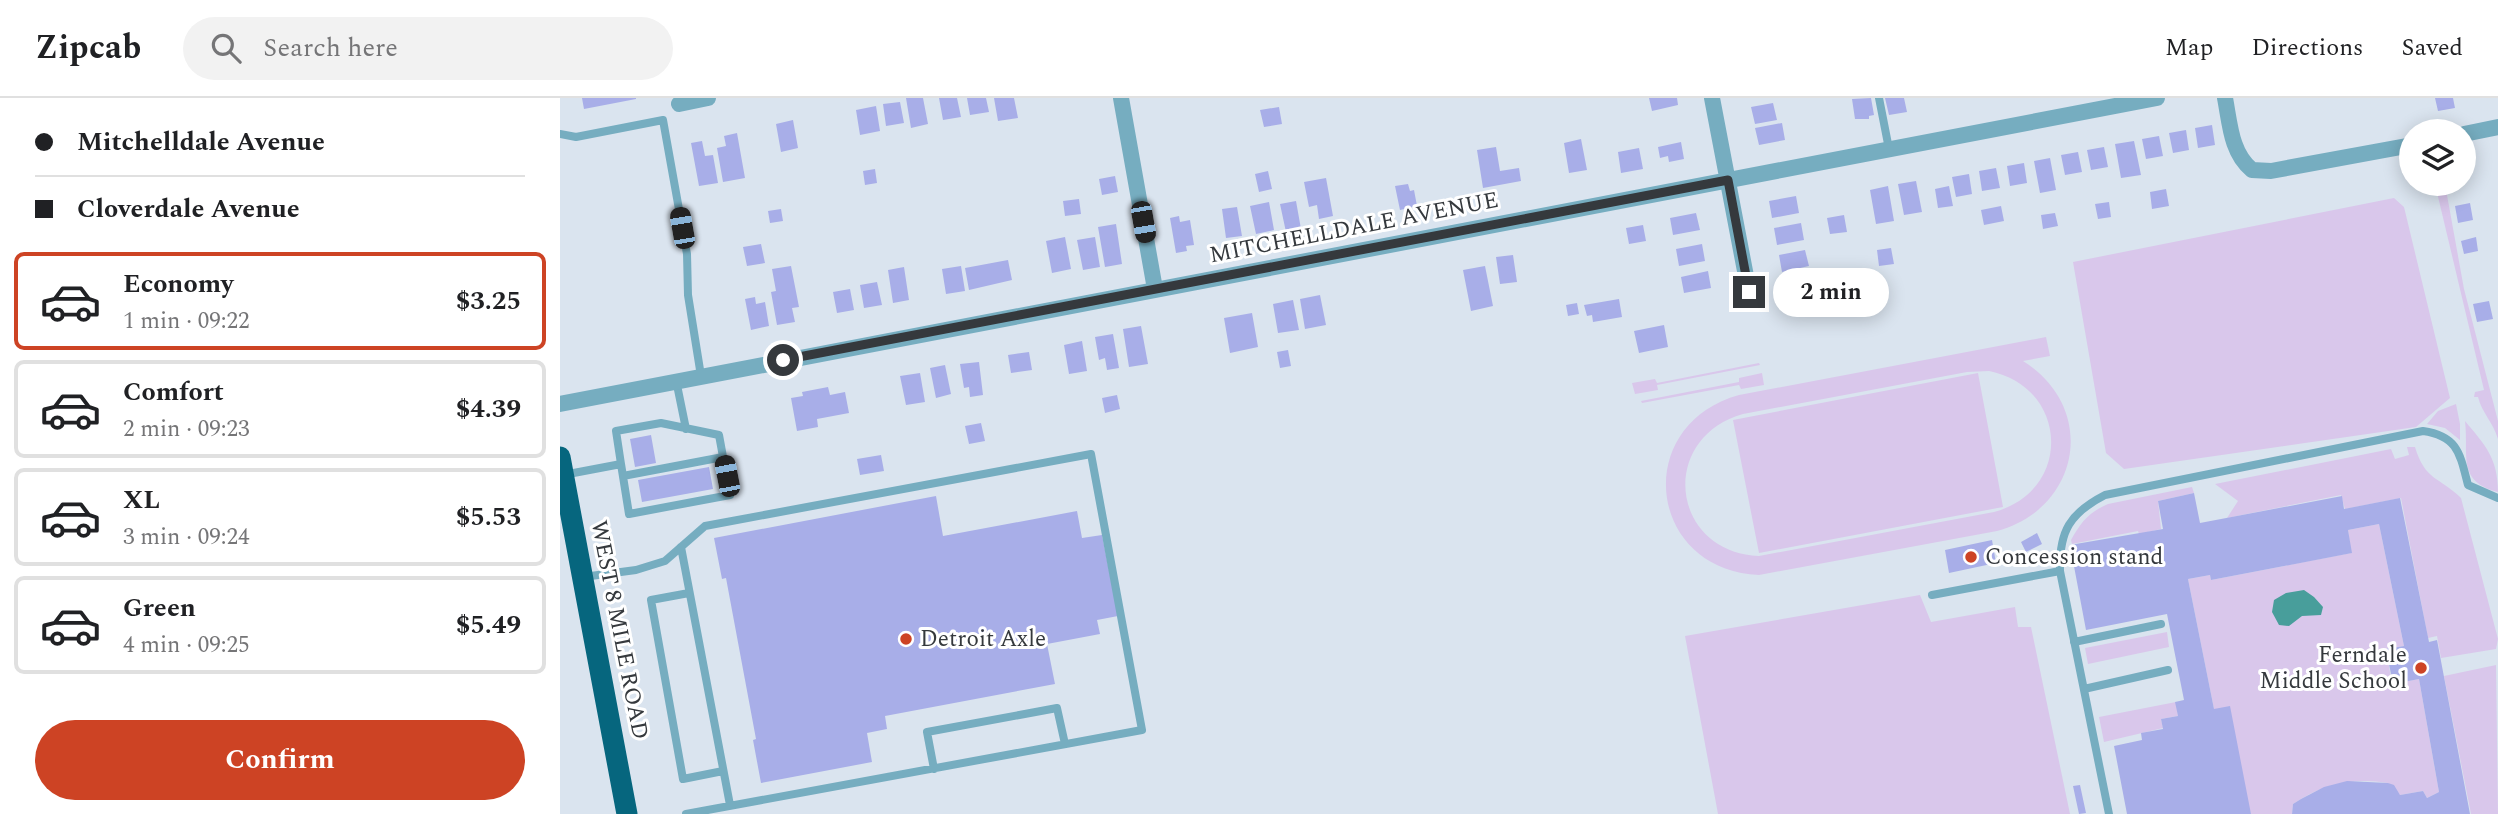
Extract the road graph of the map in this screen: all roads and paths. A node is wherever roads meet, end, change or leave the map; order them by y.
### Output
1 (708, 98) edge
2 (1121, 98) edge
3 (1712, 98) edge
4 (1879, 98) edge
5 (2157, 98) edge
6 (2225, 98) edge
7 (678, 104) dead end
8 (2498, 127) edge
9 (2476, 132) edge
10 (561, 136) edge
11 (2399, 147) edge
12 (1889, 149) junction
13 (1728, 180) junction
14 (1155, 289) junction
15 (1749, 292) dead end
16 (701, 376) junction
17 (677, 380) junction
18 (560, 404) edge
19 (686, 429) junction
20 (723, 457) junction
21 (621, 464) junction
22 (562, 466) edge
23 (623, 476) junction
24 (2498, 498) edge
25 (681, 547) junction
26 (2060, 571) junction
27 (583, 577) junction
28 (690, 593) junction
29 (1932, 595) dead end
30 (2161, 624) dead end
31 (2074, 642) junction
32 (2168, 670) dead end
33 (2084, 689) junction
34 (1065, 744) junction
35 (934, 769) junction
36 (723, 771) junction
37 (730, 806) junction
38 (627, 814) edge
39 (686, 814) edge
40 (2109, 814) edge

1 - 7 street
2 - 14 street
3 - 13 street
4 - 12 lane
5 - 12 street, MITCHELLDALE AVENUE
6 - 11 street
8 - 9 street
10 - 16 lane
12 - 13 street, MITCHELLDALE AVENUE
13 - 14 street, MITCHELLDALE AVENUE
13 - 15 street
14 - 16 street, MITCHELLDALE AVENUE
16 - 17 street, MITCHELLDALE AVENUE
17 - 18 street, MITCHELLDALE AVENUE
17 - 19 lane
19 - 20 lane
19 - 21 lane
20 - 23 lane
20 - 23 lane
21 - 22 lane
21 - 23 lane
22 - 27 highway, WEST 8 MILE ROAD
24 - 26 lane
25 - 27 lane
25 - 28 lane
25 - 34 lane
26 - 29 lane
26 - 31 lane
27 - 38 highway, WEST 8 MILE ROAD
28 - 36 lane
28 - 36 lane
30 - 31 lane
31 - 33 lane
32 - 33 lane
33 - 40 lane
34 - 35 lane
34 - 35 lane
35 - 37 lane
36 - 37 lane
37 - 39 lane

